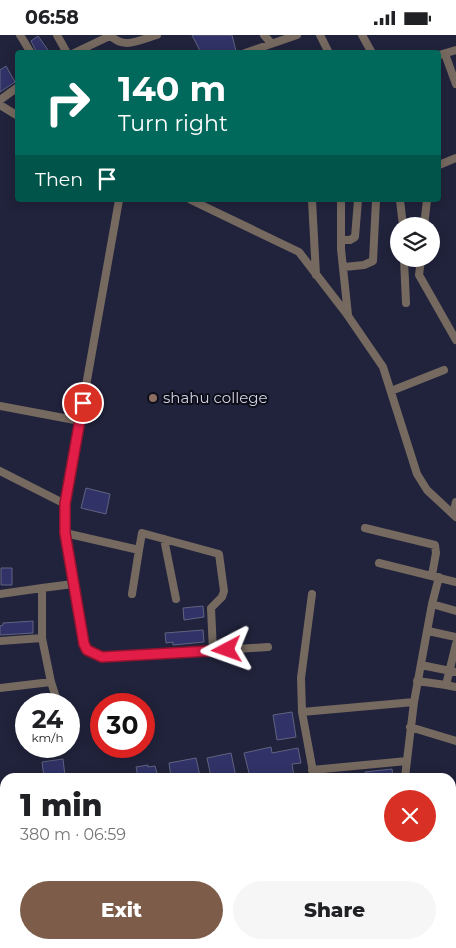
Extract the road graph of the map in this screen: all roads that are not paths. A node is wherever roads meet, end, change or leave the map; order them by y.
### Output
1 (20, 35) edge
2 (57, 35) edge
3 (110, 35) edge
4 (157, 35) edge
5 (264, 35) edge
6 (297, 35) edge
7 (320, 35) edge
8 (362, 35) edge
9 (271, 43) junction
10 (29, 50) edge
11 (65, 50) edge
12 (87, 50) edge
13 (253, 50) edge
14 (326, 50) edge
15 (370, 50) edge
16 (456, 50) edge
17 (442, 54) edge
18 (456, 84) edge
19 (15, 89) edge
20 (0, 100) edge
21 (2, 106) edge
22 (15, 114) edge
23 (0, 116) edge
24 (456, 158) edge
25 (441, 164) edge
26 (119, 202) edge
27 (195, 202) edge
28 (312, 202) edge
29 (341, 202) edge
30 (358, 202) edge
31 (376, 202) edge
32 (400, 202) edge
33 (427, 202) edge
34 (402, 217) edge
35 (425, 217) edge
36 (341, 240) junction
37 (344, 267) junction
38 (404, 267) edge
39 (420, 267) edge
40 (316, 275) junction
41 (406, 303) dead end
42 (349, 317) junction
43 (456, 340) edge
44 (444, 370) dead end
45 (391, 391) junction
46 (0, 405) edge
47 (80, 421) junction
48 (0, 471) edge
49 (456, 502) edge
50 (65, 504) junction
51 (455, 515) edge
52 (365, 528) dead end
53 (65, 533) junction
54 (164, 539) junction
55 (139, 550) junction
56 (379, 563) dead end
57 (435, 576) junction
58 (456, 581) edge
59 (73, 584) junction
60 (42, 588) junction
61 (0, 593) edge
62 (132, 594) dead end
63 (312, 594) dead end
64 (176, 599) dead end
65 (432, 604) junction
66 (456, 611) edge
67 (428, 631) junction
68 (456, 637) edge
69 (42, 638) junction
70 (0, 641) edge
71 (456, 644) edge
72 (268, 647) dead end
73 (213, 651) junction
74 (422, 665) junction
75 (453, 671) edge
76 (417, 681) junction
77 (51, 682) junction
78 (446, 685) junction
79 (456, 687) edge
80 (0, 688) edge
81 (54, 693) edge
82 (414, 702) junction
83 (302, 711) junction
84 (410, 727) junction
85 (456, 741) edge
86 (407, 761) junction
87 (313, 773) edge
88 (320, 773) edge
89 (406, 773) edge

1 - 10 street
2 - 11 street
3 - 4 street
3 - 12 street
5 - 9 street
6 - 9 street
7 - 14 street
8 - 15 street
9 - 13 street
16 - 17 street
17 - 18 street
19 - 20 street
21 - 22 street
21 - 23 street
24 - 25 street
26 - 47 street
27 - 40 street
28 - 40 street
29 - 36 street
30 - 36 street
31 - 37 street
32 - 34 street
33 - 35 street
36 - 37 street
37 - 42 street
38 - 41 street
39 - 43 street
40 - 42 street
42 - 45 street
44 - 45 street
45 - 51 street
46 - 47 street
47 - 50 street
48 - 50 street
49 - 51 street
50 - 53 street
52 - 57 street
53 - 55 street
53 - 59 street
54 - 55 street
54 - 64 street
54 - 73 street
55 - 62 street
56 - 57 street
57 - 58 street
57 - 65 street
59 - 60 street
59 - 73 street
60 - 61 street
60 - 69 street
63 - 83 street
65 - 66 street
65 - 67 street
67 - 68 street
67 - 74 street
69 - 70 street
69 - 77 street
71 - 75 street
72 - 73 street
74 - 75 street
74 - 76 street
75 - 78 street
76 - 78 street
76 - 82 street
77 - 80 street
77 - 81 street
78 - 79 street
82 - 83 street
82 - 84 street
83 - 87 street
84 - 85 street
84 - 86 street
86 - 88 street
86 - 89 street

